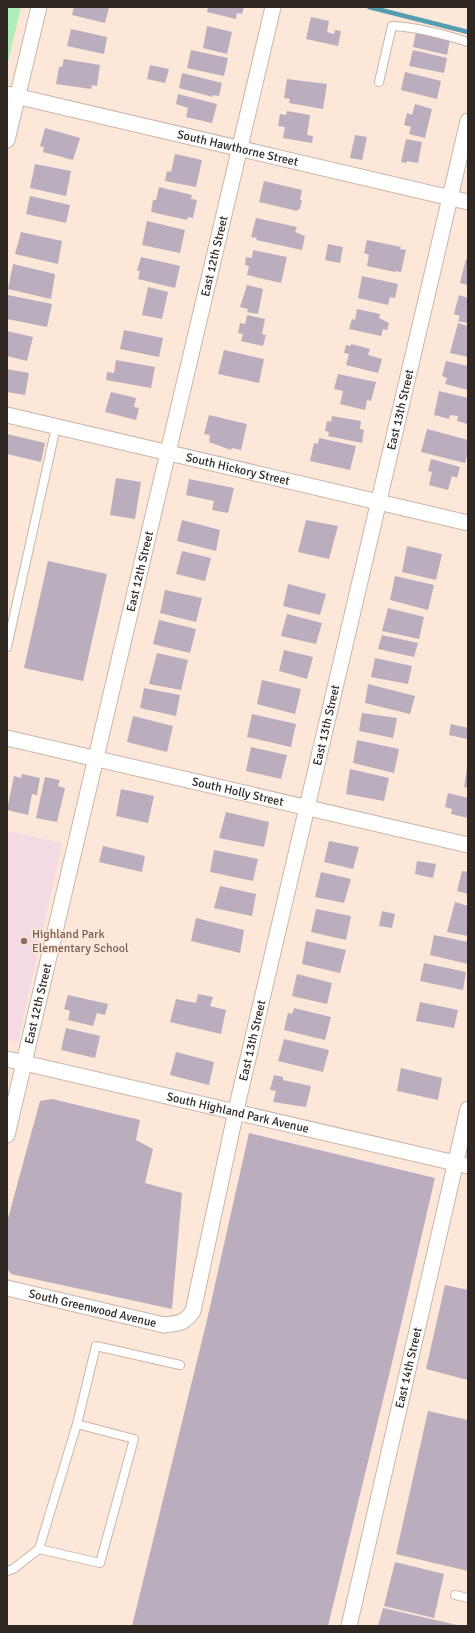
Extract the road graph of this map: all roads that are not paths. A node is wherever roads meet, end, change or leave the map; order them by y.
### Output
1 (39, 7) edge
2 (273, 7) edge
3 (468, 42) edge
4 (379, 82) dead end
5 (12, 95) edge
6 (468, 121) edge
7 (7, 140) edge
8 (241, 149) junction
9 (450, 198) junction
10 (468, 202) edge
11 (7, 416) edge
12 (56, 427) junction
13 (167, 453) junction
14 (379, 502) junction
15 (468, 523) edge
16 (7, 646) edge
17 (7, 738) edge
18 (96, 758) junction
19 (307, 808) junction
20 (468, 845) edge
21 (7, 1059) edge
22 (24, 1062) junction
23 (468, 1109) edge
24 (235, 1112) junction
25 (7, 1136) edge
26 (461, 1164) edge
27 (7, 1288) edge
28 (179, 1323) joint
29 (180, 1365) dead end
30 (77, 1424) junction
31 (39, 1549) junction
32 (7, 1571) edge
33 (455, 1595) dead end
34 (468, 1598) edge
35 (349, 1626) edge

1 - 5 street
2 - 8 street, East 12th Street
3 - 4 lane
5 - 7 street
5 - 8 street, South Hawthorne Street
6 - 9 street, East 13th Street
8 - 9 street, South Hawthorne Street
8 - 13 street, East 12th Street
9 - 10 street, South Hawthorne Street
9 - 14 street, East 13th Street
11 - 12 street, South Hickory Street
12 - 13 street, South Hickory Street
12 - 16 lane
13 - 14 street, South Hickory Street
13 - 18 street, East 12th Street
14 - 15 street, South Hickory Street
14 - 19 street, East 13th Street
17 - 18 street, South Holly Street
18 - 19 street, South Holly Street
18 - 22 street, East 12th Street
19 - 20 street, South Holly Street
19 - 24 street, East 13th Street
21 - 22 street, South Highland Park Avenue
22 - 24 street, South Highland Park Avenue
22 - 25 street, East 12th Street
23 - 26 street, East 14th Street
24 - 26 street, South Highland Park Avenue
24 - 28 street, East 13th Street
26 - 35 street, East 14th Street
27 - 28 street, South Greenwood Avenue
29 - 30 lane
30 - 31 lane
30 - 31 lane
31 - 32 lane
33 - 34 lane

